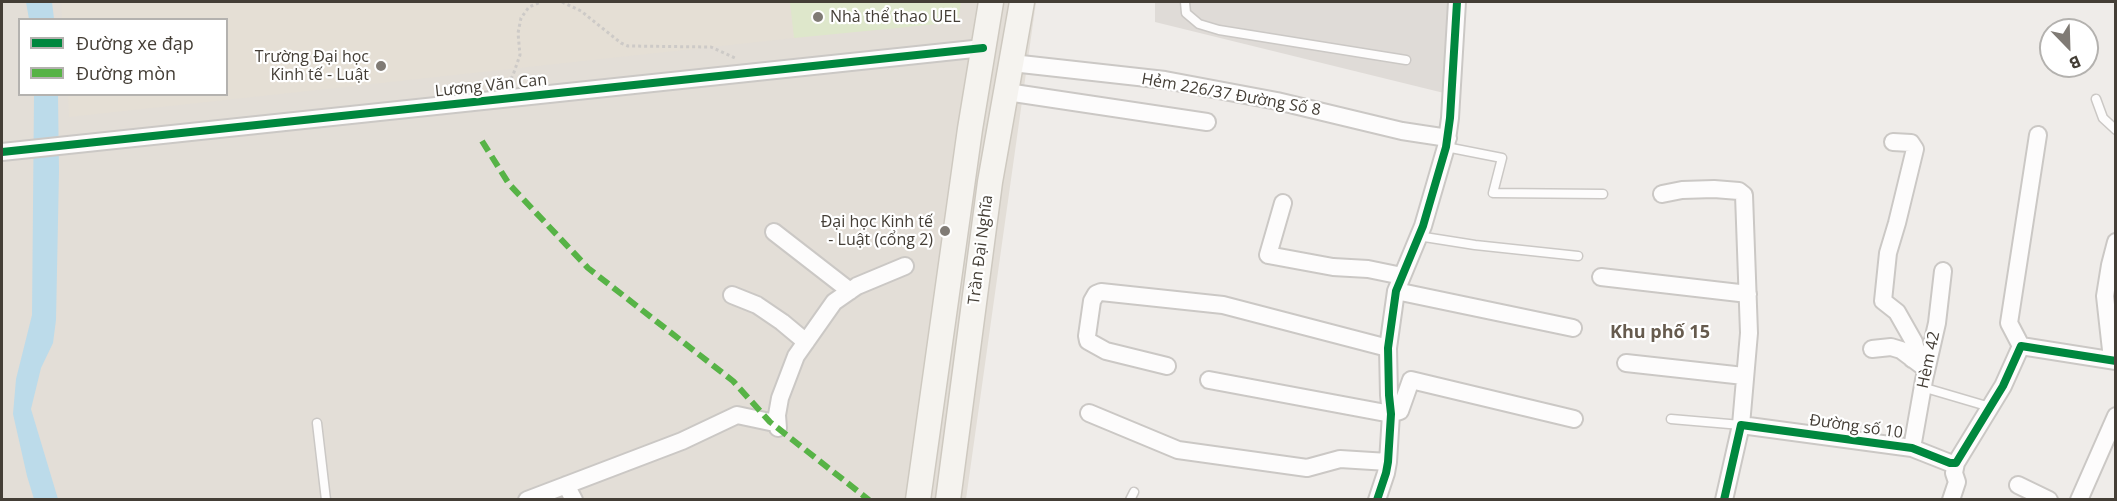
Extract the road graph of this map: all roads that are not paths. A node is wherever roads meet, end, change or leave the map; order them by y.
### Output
1 (991, 2) edge
2 (1022, 2) edge
3 (1185, 2) edge
4 (1456, 2) edge
5 (983, 48) junction
6 (1406, 60) dead end
7 (1012, 63) junction
8 (1007, 92) junction
9 (2096, 99) dead end
10 (1207, 122) dead end
11 (2115, 130) edge
12 (2038, 135) dead end
13 (1893, 142) dead end
14 (1447, 143) junction
15 (2, 152) edge
16 (967, 154) junction
17 (994, 160) junction
18 (1603, 194) dead end
19 (1662, 194) dead end
20 (1283, 203) dead end
21 (774, 232) dead end
22 (1418, 236) junction
23 (2115, 242) edge
24 (1578, 256) dead end
25 (904, 266) dead end
26 (1943, 271) dead end
27 (1600, 277) dead end
28 (1399, 283) junction
29 (850, 291) junction
30 (1748, 294) junction
31 (732, 295) dead end
32 (1573, 328) dead end
33 (806, 342) junction
34 (2021, 346) junction
35 (1388, 348) junction
36 (1872, 349) dead end
37 (1912, 359) junction
38 (2114, 360) edge
39 (1626, 363) dead end
40 (1167, 366) dead end
41 (1926, 370) junction
42 (1744, 376) junction
43 (1209, 380) dead end
44 (1922, 387) junction
45 (1990, 407) junction
46 (1089, 413) dead end
47 (1391, 414) junction
48 (2115, 416) edge
49 (1574, 419) dead end
50 (1671, 419) dead end
51 (317, 423) dead end
52 (1741, 425) junction
53 (1912, 448) junction
54 (1388, 462) junction
55 (1956, 463) junction
56 (2018, 485) dead end
57 (570, 492) edge
58 (326, 500) edge
59 (526, 500) edge
60 (918, 500) edge
61 (948, 500) edge
62 (1377, 500) edge
63 (1724, 500) edge
64 (1951, 500) edge
65 (2049, 500) edge
66 (2079, 500) edge

1 - 5 street, Trần Đại Nghĩa
2 - 7 street, Trần Đại Nghĩa
3 - 6 lane
4 - 14 street
5 - 15 street, Lương Văn Can
5 - 16 street, Trần Đại Nghĩa
7 - 8 street, Trần Đại Nghĩa
7 - 14 street, Hẻm 226/37 Đường Số 8
8 - 10 street
8 - 17 street, Trần Đại Nghĩa
9 - 11 lane
12 - 34 street
13 - 37 street
14 - 18 lane
14 - 22 street
16 - 17 street
16 - 60 street, Trần Đại Nghĩa
17 - 61 street, Trần Đại Nghĩa
19 - 30 street
20 - 28 street
21 - 29 street
22 - 24 lane
22 - 28 street
23 - 38 street
25 - 29 street
26 - 41 street, Hèm 42
27 - 30 street
28 - 32 street
28 - 35 street
29 - 33 street
30 - 42 street
31 - 33 street
33 - 57 street
34 - 38 street
34 - 45 street
35 - 40 street
35 - 47 street
36 - 37 street
37 - 41 street
39 - 42 street
41 - 44 street, Hèm 42
42 - 52 street
43 - 47 street
44 - 45 lane
44 - 53 street, Hèm 42
45 - 55 street
46 - 54 street
47 - 49 street
47 - 54 street
48 - 66 street
50 - 52 lane
51 - 58 lane
52 - 53 street, Đường số 10
52 - 63 street
53 - 55 street, Đường số 10
54 - 62 street
55 - 64 street
56 - 65 street
57 - 59 street

